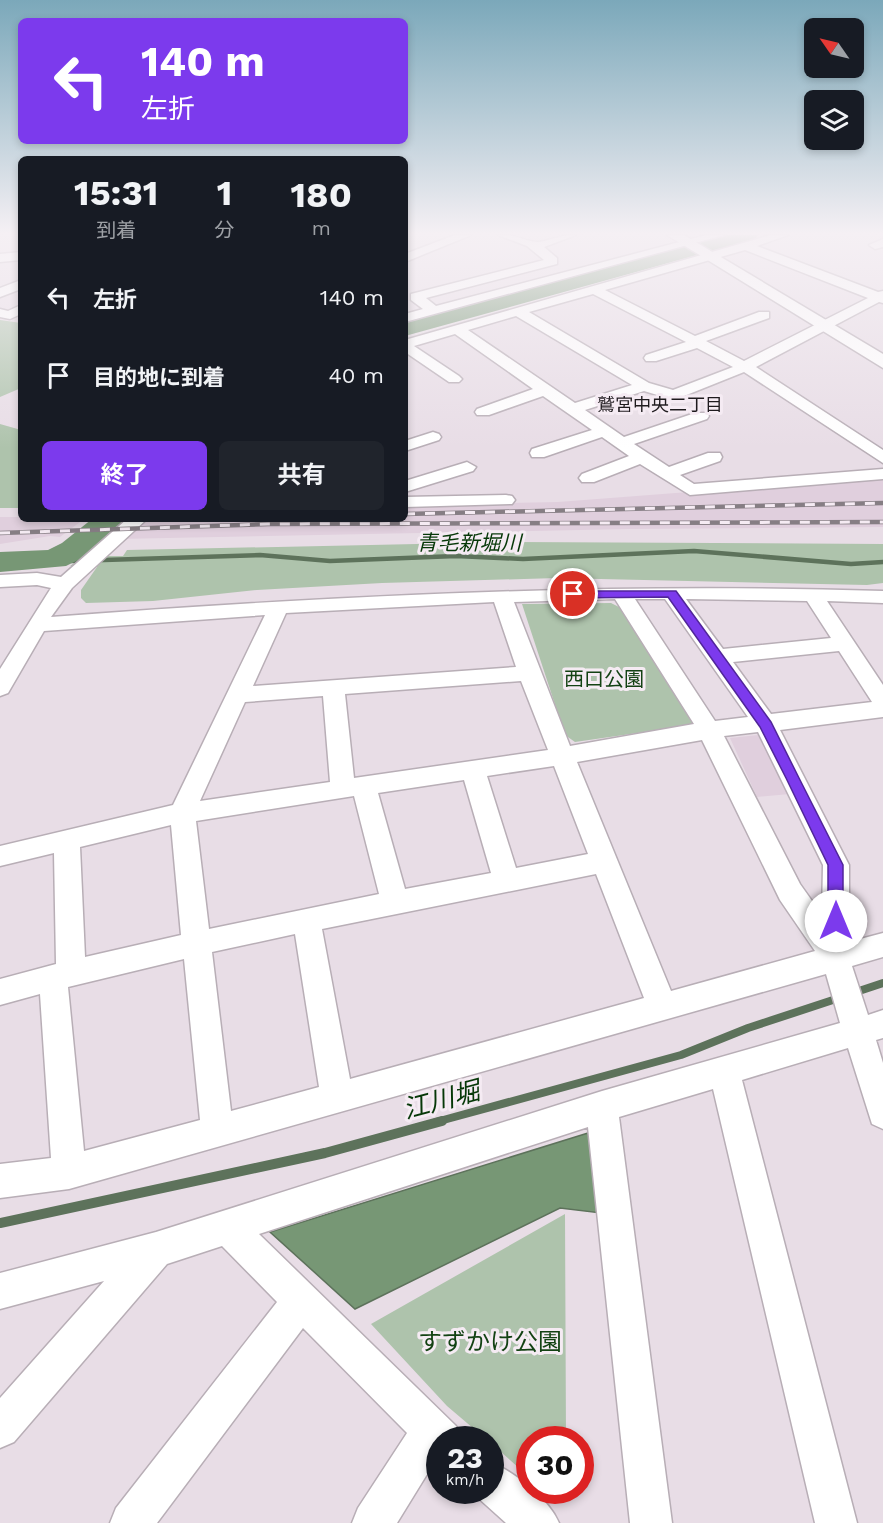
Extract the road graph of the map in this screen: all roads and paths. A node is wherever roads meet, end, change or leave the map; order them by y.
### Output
1 (428, 306) edge
2 (452, 306) edge
3 (535, 306) edge
4 (626, 306) edge
5 (791, 306) edge
6 (864, 306) edge
7 (18, 311) edge
8 (434, 311) junction
9 (517, 311) junction
10 (0, 313) edge
11 (765, 315) dead end
12 (408, 317) edge
13 (824, 326) junction
14 (455, 328) junction
15 (408, 342) edge
16 (696, 342) junction
17 (408, 343) edge
18 (741, 345) dead end
19 (718, 353) junction
20 (651, 358) dead end
21 (883, 362) edge
22 (747, 368) junction
23 (454, 379) dead end
24 (644, 386) junction
25 (545, 390) junction
26 (573, 409) junction
27 (483, 412) dead end
28 (700, 416) dead end
29 (604, 431) junction
30 (433, 437) dead end
31 (621, 443) junction
32 (408, 445) edge
33 (538, 453) dead end
34 (642, 457) junction
35 (714, 457) dead end
36 (883, 458) edge
37 (467, 467) dead end
38 (750, 470) dead end
39 (667, 474) junction
40 (883, 474) edge
41 (588, 478) dead end
42 (408, 486) edge
43 (704, 489) junction
44 (506, 500) dead end
45 (408, 502) edge
46 (134, 522) edge
47 (71, 578) junction
48 (0, 581) edge
49 (621, 593) junction
50 (672, 594) junction
51 (813, 595) junction
52 (502, 597) junction
53 (883, 597) edge
54 (279, 606) junction
55 (36, 625) junction
56 (843, 644) junction
57 (717, 657) junction
58 (529, 673) junction
59 (0, 688) edge
60 (333, 688) junction
61 (237, 695) junction
62 (883, 702) edge
63 (883, 709) edge
64 (766, 725) junction
65 (710, 730) junction
66 (563, 756) junction
67 (473, 770) junction
68 (354, 788) junction
69 (182, 813) junction
70 (67, 840) junction
71 (0, 856) edge
72 (603, 862) junction
73 (507, 881) junction
74 (395, 904) junction
75 (307, 922) junction
76 (196, 944) junction
77 (883, 945) edge
78 (835, 957) junction
79 (62, 975) junction
80 (0, 992) edge
81 (662, 1006) junction
82 (870, 1028) edge
83 (724, 1070) junction
84 (337, 1097) junction
85 (602, 1107) junction
86 (883, 1113) edge
87 (217, 1131) junction
88 (69, 1172) junction
89 (0, 1181) edge
90 (227, 1227) junction
91 (156, 1250) junction
92 (0, 1291) edge
93 (302, 1300) junction
94 (427, 1426) edge
95 (0, 1428) edge
96 (426, 1451) edge
97 (504, 1494) edge
98 (131, 1523) edge
99 (373, 1523) edge
100 (538, 1523) edge
101 (651, 1523) edge
102 (836, 1523) edge

1 - 8 street
2 - 8 street
3 - 9 street
4 - 16 street
5 - 13 main road
6 - 13 street
7 - 10 street
8 - 12 street
9 - 14 street
9 - 24 street
11 - 16 street
13 - 21 main road
13 - 22 street
14 - 15 street
14 - 25 street
16 - 19 street
16 - 20 street
17 - 23 street
18 - 19 street
19 - 22 street
22 - 24 street
22 - 36 street
24 - 26 street
25 - 26 street
25 - 27 street
26 - 29 street
28 - 31 street
29 - 31 street
29 - 33 street
30 - 32 street
31 - 34 street
34 - 39 street
34 - 41 street
35 - 39 street
37 - 42 street
38 - 43 street
39 - 43 street
40 - 43 street
44 - 45 street
46 - 47 street
47 - 48 street
47 - 55 street
49 - 50 street
49 - 52 street
49 - 65 street
50 - 51 street
50 - 57 street
51 - 53 street
51 - 56 street
52 - 54 street
52 - 58 street
54 - 55 street
54 - 61 street
55 - 59 street
56 - 57 street
56 - 62 street
57 - 64 street
58 - 60 street
58 - 66 street
60 - 61 street
60 - 68 street
61 - 69 street
63 - 64 street
64 - 65 street
64 - 78 street
65 - 66 street
65 - 78 street
66 - 67 street
66 - 72 street
67 - 68 street
67 - 73 street
68 - 69 street
68 - 74 street
69 - 70 street
69 - 76 street
70 - 71 street
70 - 79 street
72 - 73 street
72 - 81 street
73 - 74 street
74 - 75 street
75 - 76 street
75 - 84 street
76 - 79 street
76 - 87 street
77 - 78 street
78 - 81 street
78 - 82 street
79 - 80 street
79 - 88 street
81 - 84 street
82 - 83 street
82 - 86 street
83 - 85 street
83 - 102 street
84 - 87 street
85 - 90 street
85 - 101 street
87 - 88 street
88 - 89 street
90 - 91 street
90 - 93 street
91 - 92 street
91 - 95 street
93 - 94 street
93 - 98 street
96 - 99 street
97 - 100 street

